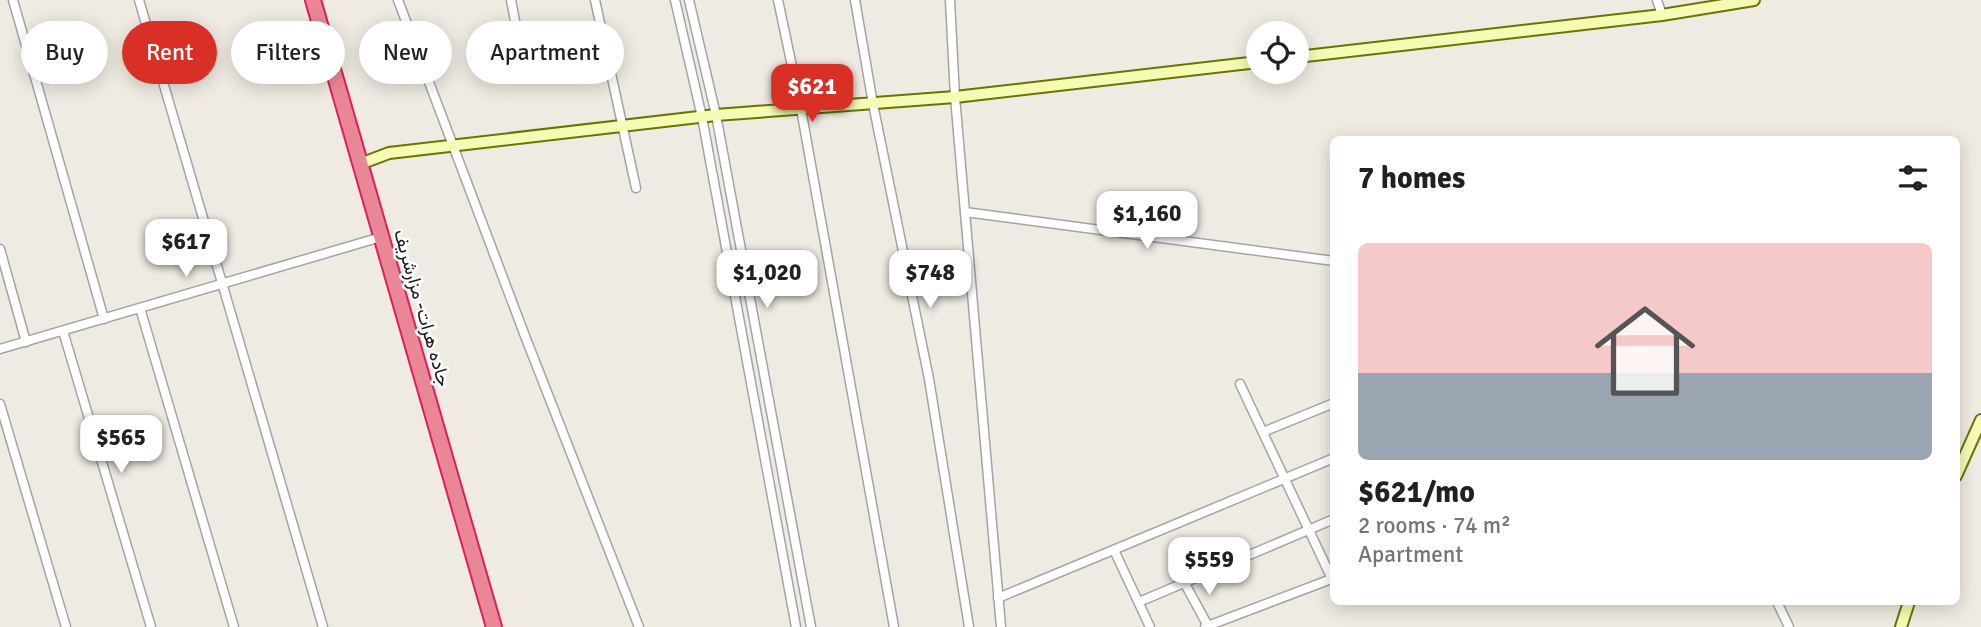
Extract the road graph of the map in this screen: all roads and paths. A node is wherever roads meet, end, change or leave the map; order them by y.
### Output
1 (13, 0) edge
2 (139, 0) edge
3 (313, 0) edge
4 (398, 0) edge
5 (511, 0) edge
6 (595, 0) edge
7 (675, 0) edge
8 (689, 0) edge
9 (778, 0) edge
10 (855, 0) edge
11 (950, 0) edge
12 (1657, 0) edge
13 (1754, 0) edge
14 (1662, 15) junction
15 (516, 21) dead end
16 (1309, 56) edge
17 (1246, 63) edge
18 (955, 97) junction
19 (873, 104) junction
20 (801, 109) junction
21 (716, 116) junction
22 (702, 117) junction
23 (623, 126) junction
24 (455, 147) junction
25 (360, 164) junction
26 (636, 188) dead end
27 (965, 212) junction
28 (381, 237) junction
29 (0, 249) edge
30 (1330, 260) edge
31 (223, 284) junction
32 (140, 308) junction
33 (104, 319) junction
34 (63, 331) junction
35 (26, 342) junction
36 (0, 349) edge
37 (1240, 384) dead end
38 (0, 404) edge
39 (1330, 405) edge
40 (1981, 419) edge
41 (1263, 432) junction
42 (1330, 460) edge
43 (1960, 467) edge
44 (1284, 479) junction
45 (1330, 521) edge
46 (1308, 530) junction
47 (1114, 550) junction
48 (1330, 573) edge
49 (1330, 580) edge
50 (1184, 582) junction
51 (998, 598) junction
52 (1139, 602) junction
53 (1778, 605) edge
54 (1908, 605) edge
55 (1207, 626) edge
56 (66, 627) edge
57 (151, 627) edge
58 (234, 627) edge
59 (324, 627) edge
60 (494, 627) edge
61 (639, 627) edge
62 (796, 627) edge
63 (811, 627) edge
64 (894, 627) edge
65 (969, 627) edge
66 (1000, 627) edge
67 (1150, 627) edge
68 (1789, 627) edge
69 (1901, 627) edge

1 - 33 street
2 - 31 street
3 - 25 highway, جاده هرات- مزارشریف
4 - 24 street
5 - 15 street
6 - 23 street
7 - 22 street
8 - 21 street
9 - 20 street
10 - 19 street
11 - 18 street
12 - 14 street
13 - 14 street
14 - 16 street
17 - 18 street
18 - 19 street
18 - 27 street
19 - 20 street
19 - 65 street
20 - 21 street
20 - 64 street
21 - 22 street
21 - 63 street
22 - 23 street
22 - 62 street
23 - 24 street
23 - 26 street
24 - 25 street
24 - 61 street
25 - 28 highway, جاده هرات- مزارشریف
27 - 30 street
27 - 51 street
28 - 31 street
28 - 60 highway, جاده هرات- مزارشریف
29 - 35 street
31 - 32 street
31 - 59 street
32 - 33 street
32 - 58 street
33 - 34 street
34 - 35 street
34 - 57 street
35 - 36 street
37 - 41 street
38 - 56 street
39 - 41 street
40 - 43 street
41 - 44 street
42 - 44 street
44 - 46 street
44 - 47 street
45 - 46 street
46 - 48 street
46 - 50 street
47 - 51 street
47 - 52 street
49 - 55 street
50 - 52 street
50 - 55 street
51 - 66 street
52 - 67 street
53 - 68 street
54 - 69 street

